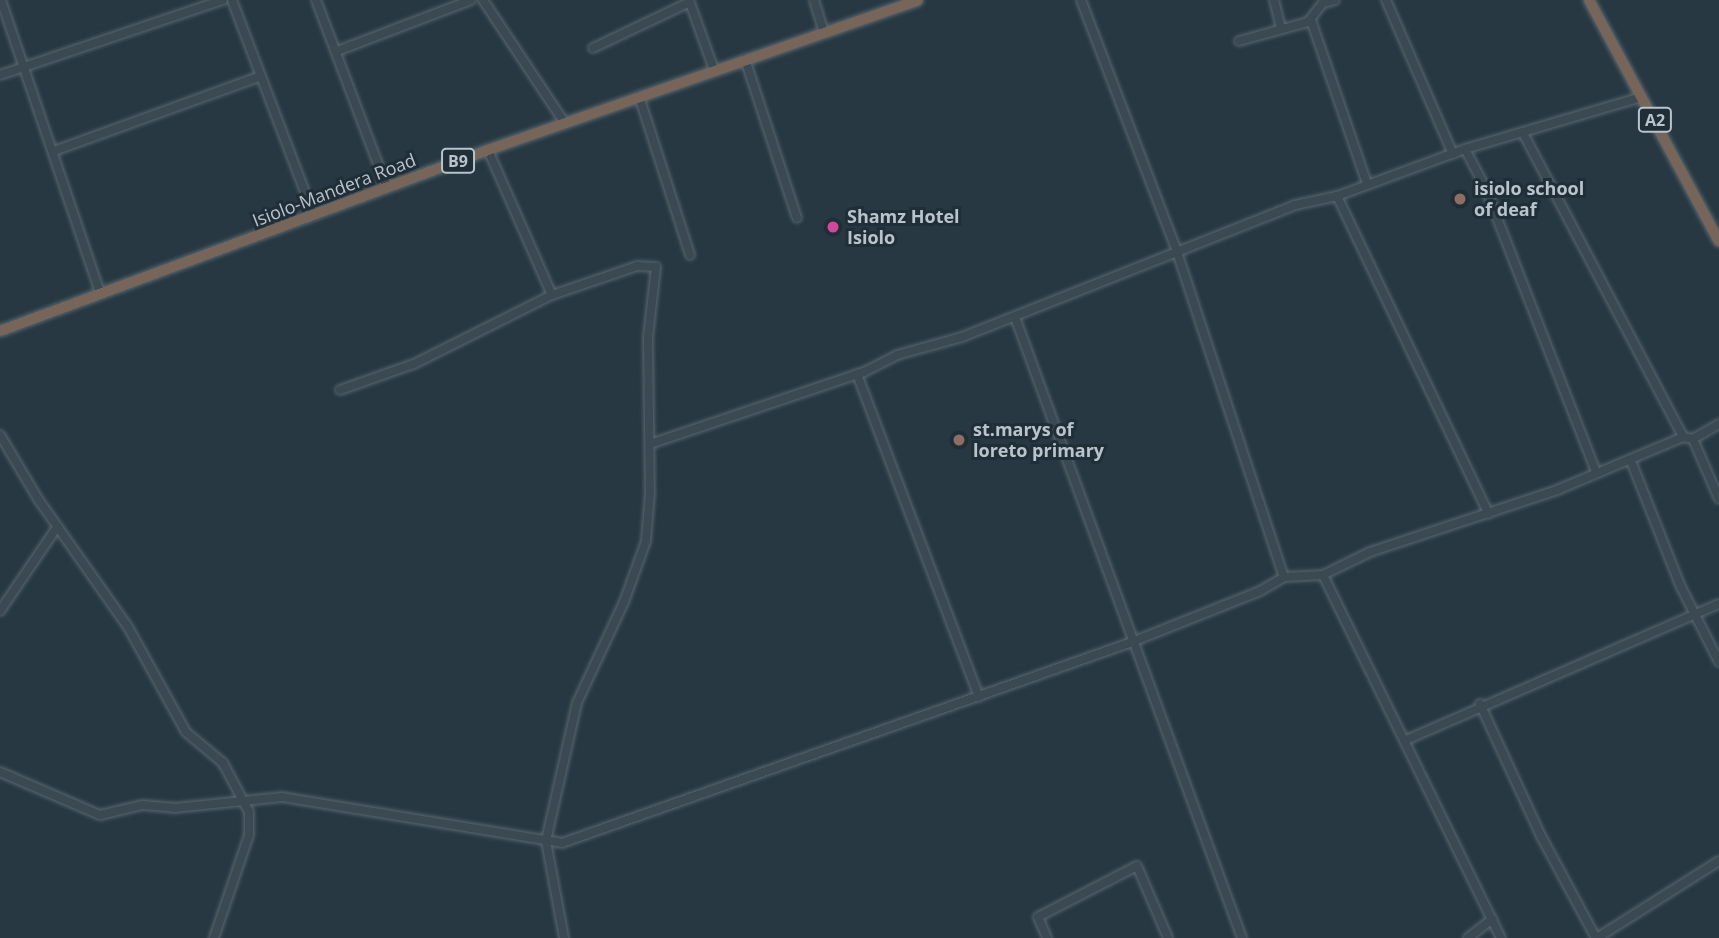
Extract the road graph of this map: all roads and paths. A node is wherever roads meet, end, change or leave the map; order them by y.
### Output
1 (1, 0) edge
2 (223, 0) edge
3 (232, 0) edge
4 (316, 0) edge
5 (471, 0) edge
6 (483, 0) edge
7 (814, 0) edge
8 (918, 0) edge
9 (1081, 0) edge
10 (1274, 0) edge
11 (1335, 0) edge
12 (1386, 0) edge
13 (1589, 0) edge
14 (690, 1) edge
15 (904, 2) edge
16 (1311, 20) junction
17 (1281, 29) junction
18 (824, 32) junction
19 (1239, 41) dead end
20 (593, 48) dead end
21 (337, 51) junction
22 (745, 59) junction
23 (26, 69) junction
24 (714, 70) junction
25 (0, 75) edge
26 (261, 76) junction
27 (639, 96) junction
28 (1642, 97) junction
29 (564, 122) junction
30 (1523, 132) junction
31 (1465, 149) junction
32 (488, 150) junction
33 (54, 151) junction
34 (1453, 154) junction
35 (1367, 184) junction
36 (387, 188) junction
37 (1337, 196) junction
38 (314, 216) junction
39 (797, 218) dead end
40 (1719, 241) edge
41 (1177, 252) junction
42 (690, 255) dead end
43 (101, 295) junction
44 (552, 295) junction
45 (1015, 317) junction
46 (0, 331) edge
47 (857, 374) junction
48 (340, 390) dead end
49 (1719, 424) edge
50 (0, 435) edge
51 (1683, 437) junction
52 (1693, 439) junction
53 (650, 444) junction
54 (1631, 461) junction
55 (1597, 472) junction
56 (1719, 499) edge
57 (1489, 514) junction
58 (57, 527) junction
59 (1323, 575) junction
60 (1284, 577) junction
61 (1719, 604) edge
62 (0, 611) edge
63 (1695, 614) junction
64 (1132, 642) junction
65 (1719, 662) edge
66 (979, 697) junction
67 (1480, 705) junction
68 (1406, 740) junction
69 (0, 772) edge
70 (244, 801) junction
71 (546, 841) junction
72 (1719, 861) edge
73 (1492, 919) junction
74 (214, 938) edge
75 (564, 938) edge
76 (1047, 938) edge
77 (1168, 938) edge
78 (1241, 938) edge
79 (1468, 938) edge
80 (1501, 938) edge
81 (1597, 938) edge

1 - 23 street
2 - 23 street
3 - 26 street
4 - 21 street
5 - 21 street
6 - 29 street
7 - 18 street
8 - 15 highway, Isiolo-Mandera Road / B9
9 - 41 street
10 - 17 street
11 - 16 street
12 - 34 street
13 - 28 highway, A2
14 - 20 street
14 - 24 street
15 - 18 highway, Isiolo-Mandera Road / B9
16 - 17 street
16 - 35 street
17 - 19 street
18 - 22 highway, Isiolo-Mandera Road / B9
21 - 36 street
22 - 24 highway, Isiolo-Mandera Road / B9
22 - 39 street
23 - 25 street
23 - 33 street
24 - 27 highway, Isiolo-Mandera Road / B9
26 - 33 street
26 - 38 street
27 - 29 highway, Isiolo-Mandera Road / B9
27 - 42 street
28 - 30 street
28 - 40 highway, A2
29 - 32 highway, Isiolo-Mandera Road / B9
30 - 31 street
30 - 51 street
31 - 34 street
31 - 55 street
32 - 36 highway, Isiolo-Mandera Road / B9
32 - 44 street
33 - 43 street
34 - 35 street
35 - 37 street
36 - 38 highway, Isiolo-Mandera Road / B9
37 - 41 street
37 - 57 street
38 - 43 highway, Isiolo-Mandera Road / B9
41 - 45 street
41 - 60 street
43 - 46 highway, Isiolo-Mandera Road / B9
44 - 48 street
44 - 53 street
45 - 47 street
45 - 64 street
47 - 53 street
47 - 66 street
49 - 52 street
50 - 58 street
51 - 52 street
51 - 54 street
52 - 56 street
53 - 71 street
54 - 55 street
54 - 63 street
55 - 57 street
57 - 59 street
58 - 62 street
58 - 70 street
59 - 60 street
59 - 68 street
60 - 64 street
61 - 63 street
63 - 65 street
63 - 67 street
64 - 66 street
64 - 78 street
66 - 71 street
67 - 68 street
67 - 81 street
68 - 73 street
69 - 70 street
70 - 71 street
70 - 74 street
71 - 75 street
72 - 81 street
73 - 79 street
73 - 80 street
76 - 77 street

